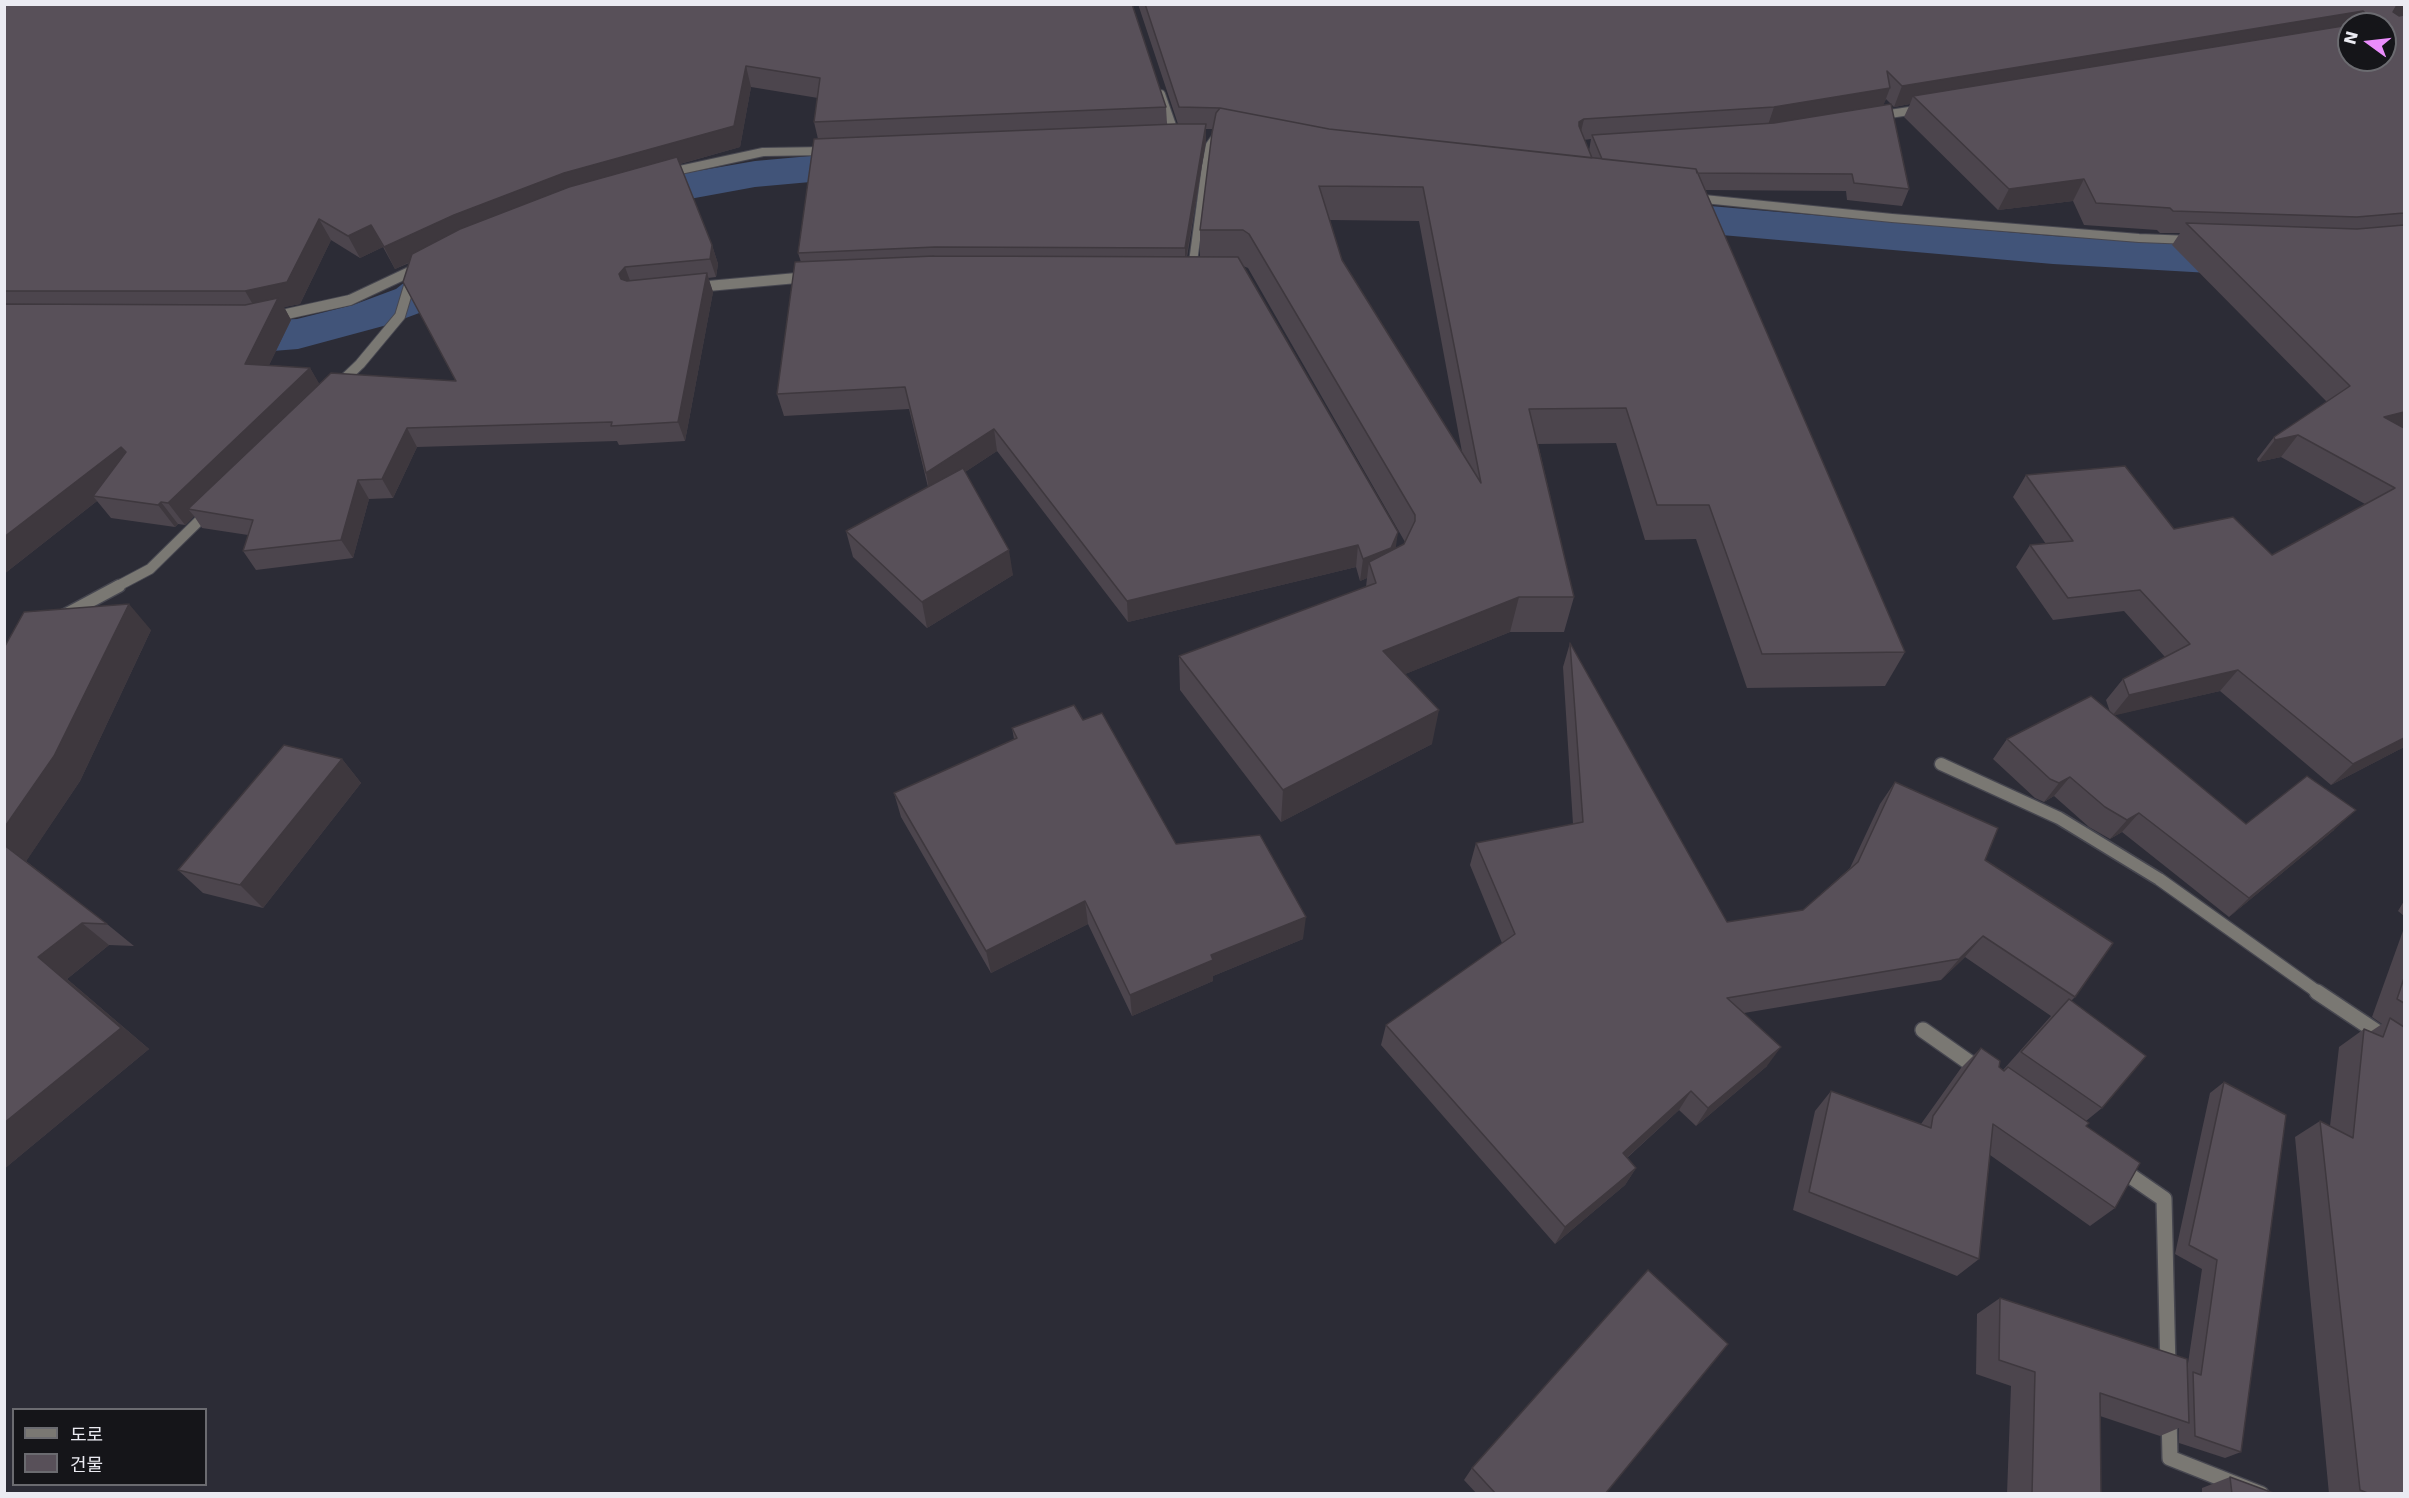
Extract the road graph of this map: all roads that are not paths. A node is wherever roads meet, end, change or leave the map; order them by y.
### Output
1 (1157, 80) edge
2 (1934, 107) edge
3 (1866, 118) edge
4 (1175, 134) junction
5 (1185, 134) edge
6 (1206, 134) edge
7 (1163, 135) edge
8 (1217, 135) junction
9 (1228, 137) edge
10 (832, 150) edge
11 (661, 174) edge
12 (1680, 197) edge
13 (2199, 240) edge
14 (425, 264) edge
15 (414, 270) junction
16 (1181, 271) edge
17 (824, 276) edge
18 (689, 287) edge
19 (259, 320) edge
20 (335, 388) edge
21 (217, 503) edge
22 (57, 620) edge
23 (1941, 764) dead end
24 (1923, 1030) dead end
25 (2404, 1050) edge
26 (1990, 1077) edge
27 (2106, 1159) edge
28 (2261, 1494) edge

1 - 4 street
2 - 3 street
4 - 5 street
4 - 7 street
6 - 8 street
8 - 9 street
8 - 16 street
10 - 11 street
12 - 13 street
14 - 15 street
15 - 19 street
15 - 20 street
17 - 18 street
21 - 22 street
23 - 25 street
24 - 26 street
27 - 28 street

